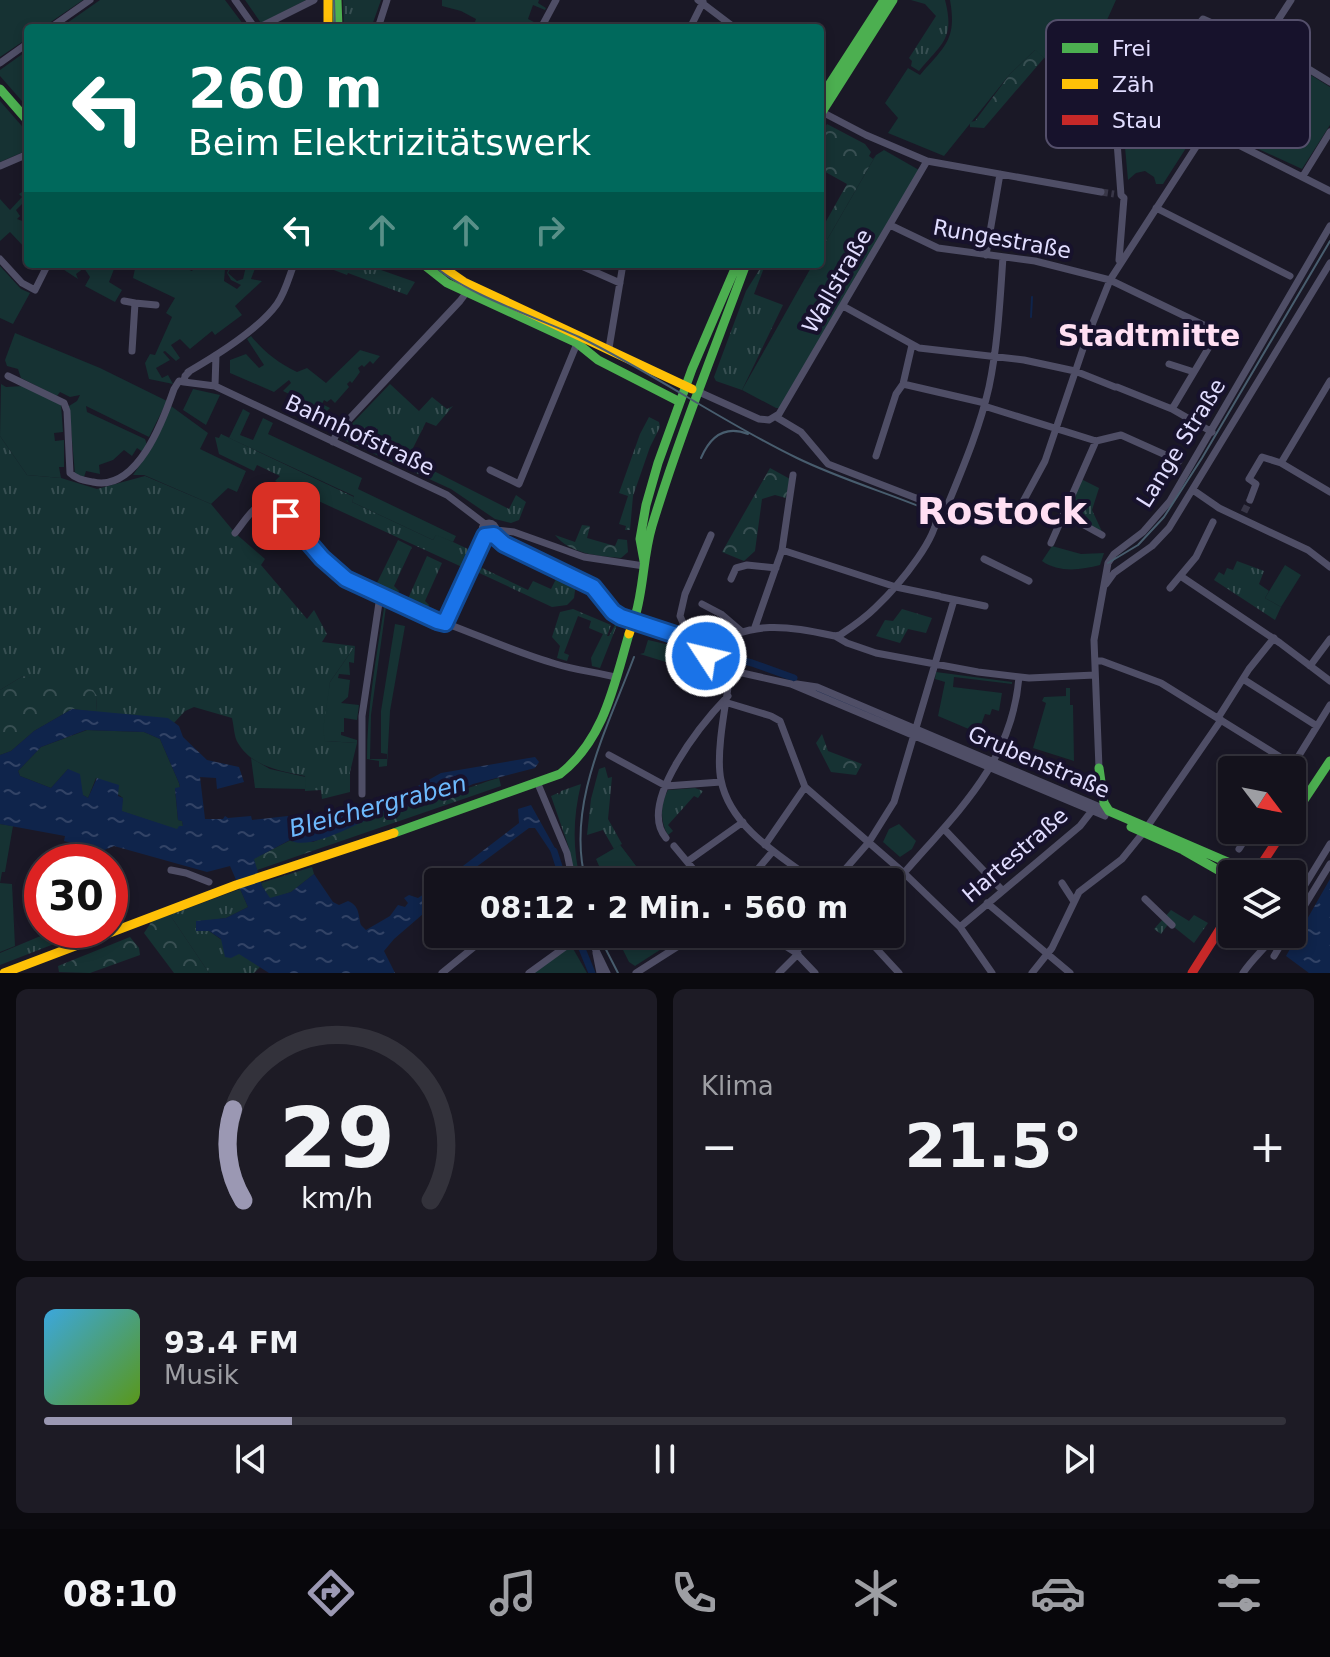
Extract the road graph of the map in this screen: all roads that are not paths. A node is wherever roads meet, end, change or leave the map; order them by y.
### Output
1 (90, 0) edge
2 (235, 0) edge
3 (314, 0) edge
4 (328, 0) edge
5 (337, 0) edge
6 (387, 0) edge
7 (556, 0) edge
8 (884, 0) edge
9 (893, 0) edge
10 (1291, 0) edge
11 (702, 1) edge
12 (1278, 20) edge
13 (56, 24) edge
14 (254, 24) edge
15 (265, 24) edge
16 (328, 24) edge
17 (338, 24) edge
18 (379, 24) edge
19 (543, 24) edge
20 (692, 24) edge
21 (730, 24) edge
22 (24, 46) edge
23 (0, 63) edge
24 (1310, 70) edge
25 (1330, 82) edge
26 (0, 89) edge
27 (824, 93) edge
28 (824, 107) edge
29 (824, 114) edge
30 (24, 116) edge
31 (1328, 136) edge
32 (1115, 148) edge
33 (1195, 148) edge
34 (1250, 148) edge
35 (24, 156) edge
36 (927, 161) junction
37 (0, 166) edge
38 (1000, 174) junction
39 (1303, 176) junction
40 (1330, 191) edge
41 (1101, 192) tunnel mouth
42 (1156, 208) junction
43 (890, 225) junction
44 (1330, 226) edge
45 (986, 255) junction
46 (1003, 257) junction
47 (0, 259) edge
48 (1330, 263) edge
49 (1118, 266) junction
50 (46, 268) edge
51 (293, 268) edge
52 (427, 268) edge
53 (443, 268) edge
54 (586, 268) edge
55 (622, 268) edge
56 (735, 268) edge
57 (745, 268) edge
58 (1290, 276) dead end
59 (1110, 280) junction
60 (620, 283) junction
61 (471, 290) junction
62 (124, 301) dead end
63 (135, 303) junction
64 (156, 305) dead end
65 (843, 306) junction
66 (579, 339) junction
67 (912, 345) junction
68 (609, 348) junction
69 (132, 351) dead end
70 (585, 352) junction
71 (216, 355) junction
72 (991, 356) junction
73 (568, 362) junction
74 (1169, 364) dead end
75 (1075, 371) junction
76 (1194, 372) junction
77 (692, 375) junction
78 (8, 376) dead end
79 (180, 381) junction
80 (1330, 381) edge
81 (903, 384) junction
82 (212, 386) junction
83 (687, 387) junction
84 (699, 392) junction
85 (680, 402) junction
86 (984, 404) junction
87 (1172, 409) junction
88 (776, 417) junction
89 (1057, 428) junction
90 (1212, 432) junction
91 (1096, 441) junction
92 (333, 442) junction
93 (876, 456) dead end
94 (1179, 461) dead end
95 (1281, 463) junction
96 (490, 470) dead end
97 (793, 475) dead end
98 (1193, 490) junction
99 (1330, 492) edge
100 (1250, 500) tunnel mouth
101 (948, 504) dead end
102 (1066, 515) junction
103 (1216, 515) junction
104 (1012, 522) dead end
105 (485, 524) junction
106 (235, 533) dead end
107 (492, 534) junction
108 (711, 535) dead end
109 (1102, 535) dead end
110 (1051, 543) dead end
111 (1125, 546) junction
112 (782, 550) junction
113 (984, 559) dead end
114 (644, 563) junction
115 (1126, 565) junction
116 (1330, 567) edge
117 (776, 568) junction
118 (1182, 577) junction
119 (731, 579) dead end
120 (1029, 581) dead end
121 (1105, 586) junction
122 (896, 587) junction
123 (1170, 588) dead end
124 (380, 596) junction
125 (954, 600) junction
126 (702, 604) dead end
127 (985, 606) dead end
128 (728, 622) junction
129 (445, 623) junction
130 (755, 627) junction
131 (742, 632) junction
132 (835, 636) junction
133 (1274, 638) junction
134 (1330, 639) edge
135 (708, 649) junction
136 (707, 661) junction
137 (1095, 661) junction
138 (933, 664) junction
139 (1310, 666) junction
140 (731, 669) junction
141 (1095, 675) junction
142 (615, 677) junction
143 (1019, 677) junction
144 (683, 679) dead end
145 (1243, 679) junction
146 (1330, 681) edge
147 (728, 699) junction
148 (1330, 705) edge
149 (706, 719) junction
150 (1220, 719) junction
151 (724, 724) junction
152 (1317, 726) junction
153 (915, 732) junction
154 (609, 755) dead end
155 (1274, 756) edge
156 (1298, 756) edge
157 (1330, 761) edge
158 (993, 765) junction
159 (1099, 768) joint
160 (721, 782) junction
161 (538, 784) junction
162 (666, 786) junction
163 (805, 787) junction
164 (362, 794) dead end
165 (1306, 797) edge
166 (1097, 804) junction
167 (743, 822) junction
168 (1147, 828) junction
169 (944, 829) junction
170 (666, 838) dead end
171 (869, 842) junction
172 (1242, 844) edge
173 (1330, 844) edge
174 (765, 845) junction
175 (674, 846) dead end
176 (1239, 849) dead end
177 (773, 851) junction
178 (1223, 860) edge
179 (688, 861) junction
180 (1330, 864) edge
181 (564, 868) edge
182 (693, 868) edge
183 (759, 868) edge
184 (797, 868) edge
185 (846, 868) edge
186 (898, 868) edge
187 (171, 870) dead end
188 (1218, 870) edge
189 (904, 873) joint
190 (209, 882) dead end
191 (1062, 883) dead end
192 (1306, 883) edge
193 (1002, 890) junction
194 (1145, 899) dead end
195 (1073, 900) junction
196 (987, 903) junction
197 (1306, 903) edge
198 (1172, 925) dead end
199 (960, 927) junction
200 (1218, 932) edge
201 (473, 948) edge
202 (564, 948) edge
203 (593, 948) edge
204 (675, 948) edge
205 (789, 948) edge
206 (801, 948) edge
207 (874, 948) edge
208 (1263, 948) edge
209 (1279, 948) edge
210 (596, 953) junction
211 (797, 953) junction
212 (1048, 955) junction
213 (1274, 956) dead end
214 (4, 973) edge
215 (442, 973) edge
216 (529, 973) edge
217 (600, 973) edge
218 (607, 973) edge
219 (636, 973) edge
220 (779, 973) edge
221 (815, 973) edge
222 (899, 973) edge
223 (992, 973) edge
224 (1032, 973) edge
225 (1070, 973) edge
226 (1192, 973) edge
227 (1243, 973) edge

1 - 13 street
2 - 14 street
3 - 15 street
4 - 16 main road
5 - 17 main road
6 - 18 street
7 - 19 street
8 - 27 main road
9 - 28 main road
10 - 12 street
11 - 20 street
11 - 21 street
22 - 23 street
24 - 25 street
26 - 30 main road
29 - 36 street
31 - 39 street
32 - 49 street
33 - 42 street
34 - 39 street
35 - 37 street
36 - 38 street
36 - 43 street, Wallstraße
38 - 41 street
38 - 45 street
39 - 40 street
42 - 49 street
42 - 58 street
43 - 45 street, Rungestraße
43 - 65 street, Wallstraße
44 - 90 street, Lange Straße
45 - 46 street, Rungestraße
46 - 59 street, Rungestraße
46 - 72 street
47 - 50 street
48 - 98 street, Lange Straße
49 - 59 street
51 - 71 street
52 - 61 main road
53 - 61 main road
54 - 60 street
55 - 60 street
56 - 77 main road
57 - 84 main road
59 - 75 street
59 - 76 street, Rungestraße
60 - 68 street
61 - 66 main road
61 - 92 street
62 - 63 street
63 - 64 street
63 - 69 street
65 - 67 street
65 - 88 street, Wallstraße
66 - 68 main road
66 - 70 main road
66 - 73 street
67 - 72 street
67 - 81 street
68 - 83 main road
70 - 73 street
70 - 85 main road
71 - 79 street
71 - 82 street
72 - 75 street
72 - 86 street
73 - 96 street
74 - 76 street
75 - 87 street
75 - 89 street
76 - 87 street
77 - 83 main road
77 - 84 main road
78 - 79 street
79 - 82 street, Bahnhofstraße
80 - 95 street
81 - 86 street
81 - 93 street
82 - 92 street, Bahnhofstraße
83 - 84 main road
83 - 85 main road
84 - 85 main road
84 - 88 street
84 - 114 main road
85 - 114 main road
86 - 89 street
86 - 101 street
87 - 90 street
88 - 122 street
89 - 91 street
89 - 104 street
90 - 111 street, Lange Straße
91 - 94 street
91 - 102 street
92 - 105 street, Bahnhofstraße
95 - 99 street
95 - 100 street
97 - 112 street
98 - 103 street
98 - 115 street, Lange Straße
102 - 109 street
102 - 110 street
103 - 116 street
103 - 118 street
105 - 107 street, Bahnhofstraße
105 - 107 street
106 - 124 street
107 - 114 street
107 - 129 street
107 - 135 street
108 - 128 street
111 - 115 street
111 - 121 street, Lange Straße
112 - 117 street
112 - 122 street
113 - 120 street
114 - 142 main road, bridge
115 - 121 street, Lange Straße
117 - 119 street
117 - 130 street
118 - 123 street
118 - 133 street
121 - 137 street
122 - 125 street
122 - 132 street
124 - 129 street
124 - 164 street
125 - 127 street
125 - 138 street
126 - 128 street
128 - 131 street
129 - 142 street
130 - 131 street
130 - 132 street
131 - 135 street
132 - 138 street
133 - 139 street
133 - 145 street
134 - 139 street
135 - 136 street
136 - 140 street, Grubenstraße
136 - 144 street
137 - 141 street
137 - 150 street
138 - 143 street
138 - 153 street
139 - 146 street
140 - 147 street
140 - 153 street, Grubenstraße
141 - 143 street
141 - 159 street
142 - 161 main road
143 - 158 street
145 - 150 street
145 - 152 street
147 - 149 street
147 - 151 street
147 - 163 street
148 - 152 street
149 - 151 street
149 - 162 street
150 - 155 street
150 - 168 street
151 - 160 street
152 - 156 street
153 - 158 street, Grubenstraße
153 - 171 street
154 - 162 street
157 - 165 main road
158 - 166 street, Grubenstraße
158 - 169 street
159 - 166 main road
160 - 162 street
160 - 167 street
161 - 181 street
161 - 214 main road
162 - 170 street
163 - 171 street
163 - 174 street
166 - 168 main road, Grubenstraße
166 - 193 street, Hartestraße
167 - 174 street
167 - 179 street
168 - 178 main road, Grubenstraße
168 - 188 main road, Grubenstraße
168 - 195 street
169 - 189 street
169 - 193 street
171 - 185 street
171 - 186 street
172 - 176 street
173 - 192 street
174 - 177 street
175 - 179 street
177 - 183 street
177 - 184 street
179 - 182 street
180 - 197 street
187 - 190 street
189 - 199 street
191 - 195 street
193 - 196 street, Hartestraße
194 - 198 street
195 - 212 street
196 - 199 street, Hartestraße
196 - 212 street
199 - 223 street
200 - 226 main road
201 - 215 street
202 - 216 street
203 - 210 street
204 - 219 street
205 - 211 street
206 - 211 street
207 - 222 street
208 - 227 street
209 - 213 street
210 - 217 street
210 - 218 street
211 - 220 street
211 - 221 street
212 - 224 street
212 - 225 street

